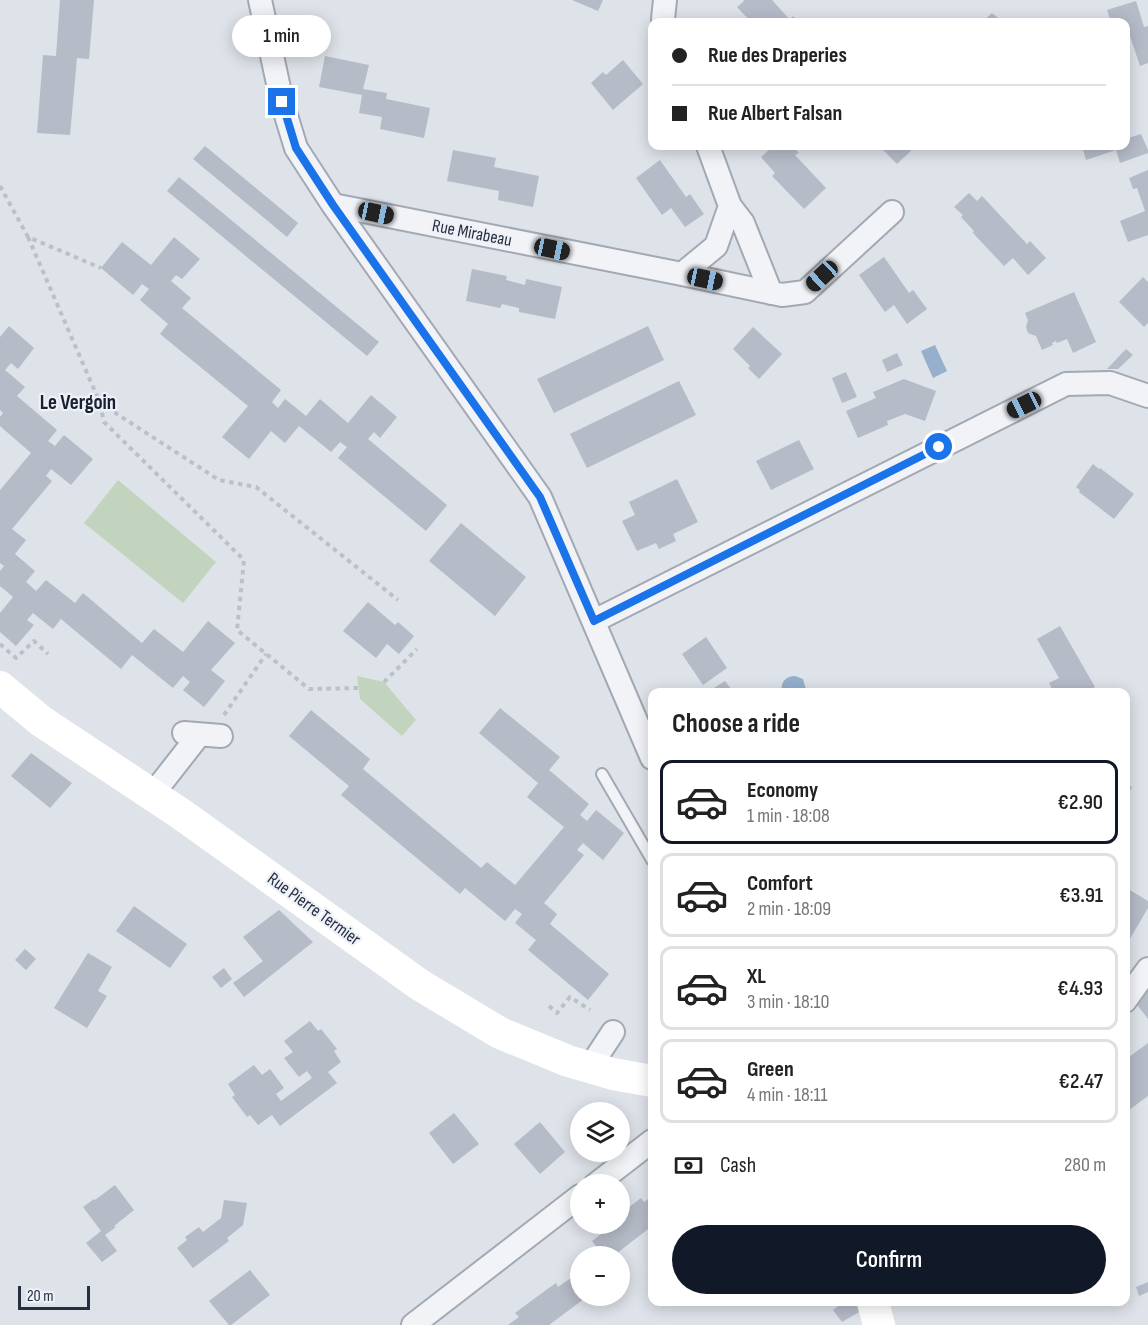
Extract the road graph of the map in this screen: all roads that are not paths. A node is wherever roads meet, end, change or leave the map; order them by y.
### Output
1 (260, 0) edge
2 (665, 0) edge
3 (663, 18) edge
4 (709, 150) edge
5 (333, 205) junction
6 (730, 206) junction
7 (892, 212) dead end
8 (682, 274) junction
9 (771, 293) junction
10 (1148, 396) edge
11 (594, 621) junction
12 (0, 687) edge
13 (203, 735) road end
14 (648, 749) edge
15 (602, 774) dead end
16 (152, 795) junction
17 (648, 853) edge
18 (1148, 969) edge
19 (1130, 993) edge
20 (613, 1032) dead end
21 (590, 1067) junction
22 (648, 1080) edge
23 (648, 1144) edge
24 (609, 1174) edge
25 (570, 1204) edge
26 (874, 1306) edge
27 (413, 1325) edge
28 (879, 1325) edge

1 - 5 street
2 - 3 street
4 - 6 street
5 - 8 street, Rue Mirabeau
5 - 11 street
6 - 8 street
6 - 9 street
7 - 9 street, Rue Mirabeau
8 - 9 street, Rue Mirabeau
10 - 11 street
11 - 14 street
12 - 16 street, Rue Pierre Termier
13 - 16 street
15 - 17 lane
16 - 21 street, Rue Pierre Termier
18 - 19 street
20 - 21 street
21 - 22 street, Rue Pierre Termier
23 - 24 street
25 - 27 street
26 - 28 street

